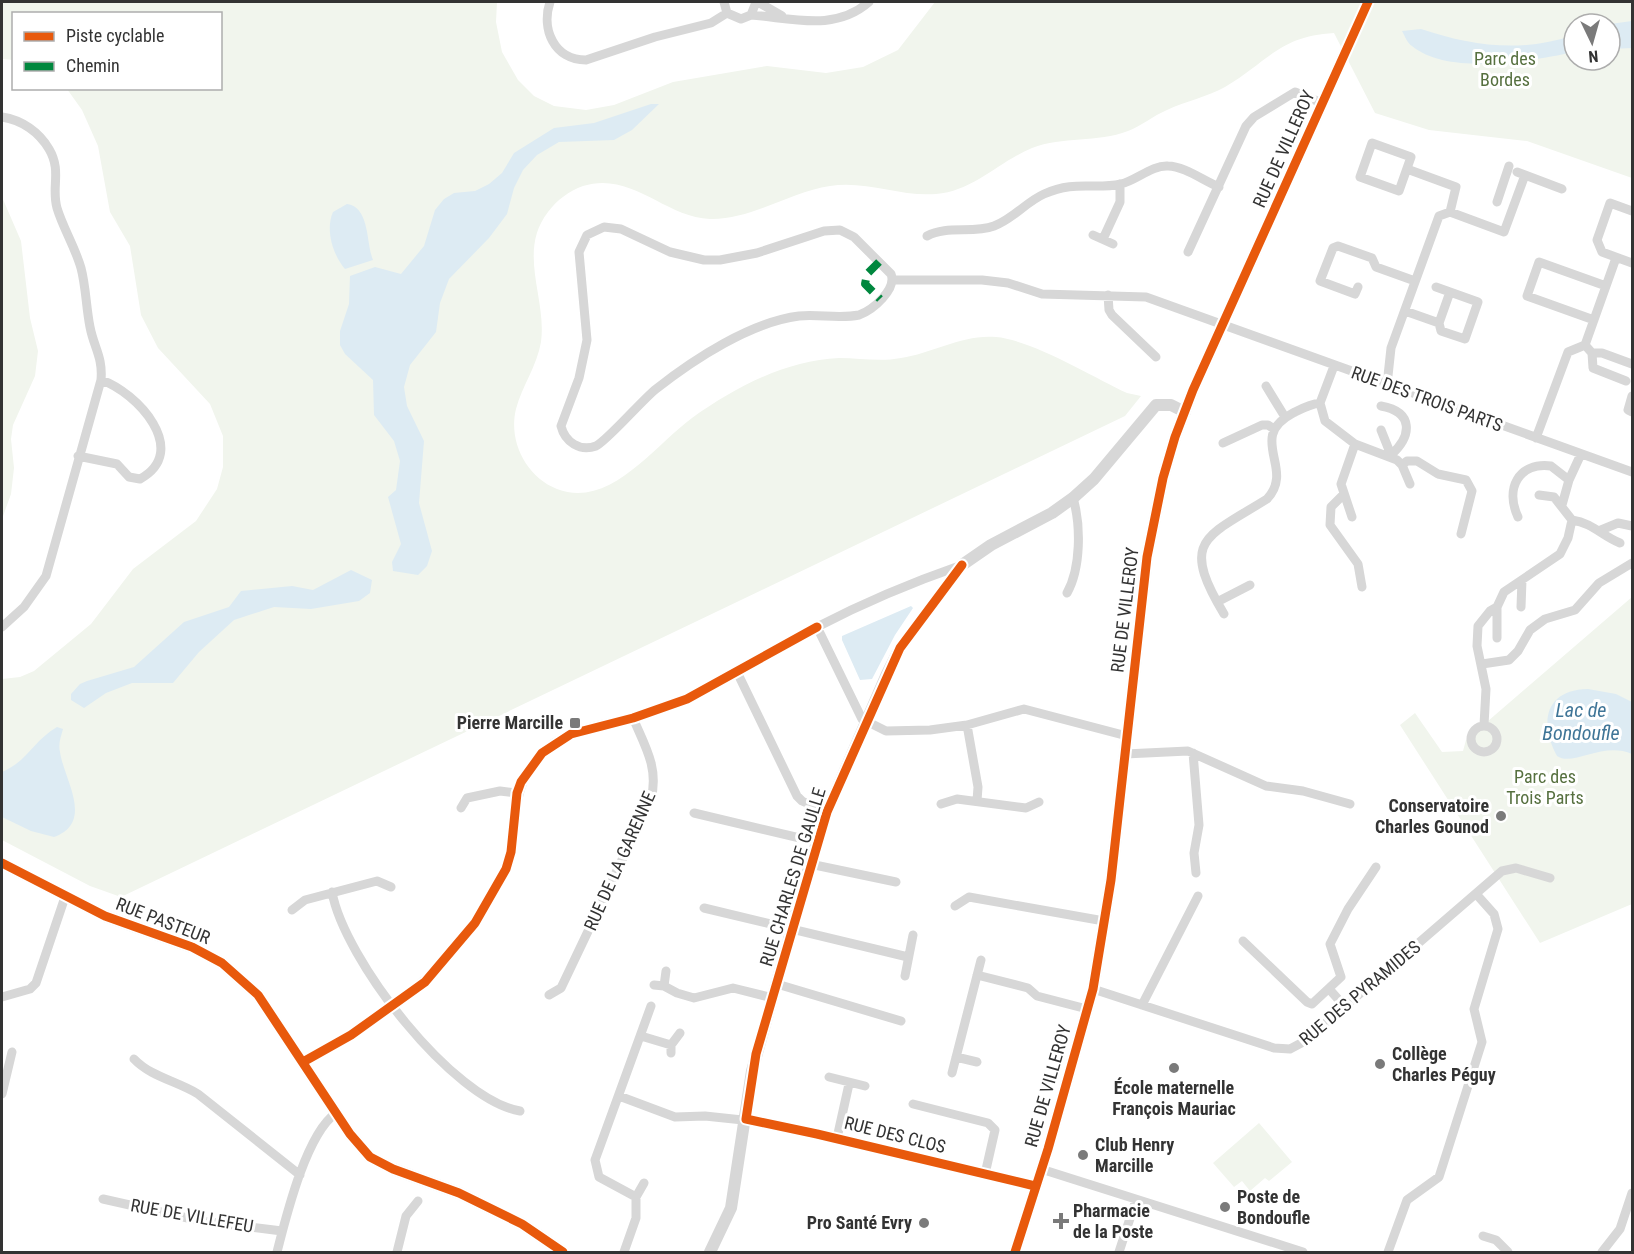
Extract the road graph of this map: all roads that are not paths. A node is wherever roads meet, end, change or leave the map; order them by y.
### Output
1 (550, 2) edge
2 (724, 2) edge
3 (757, 2) edge
4 (869, 2) edge
5 (1368, 2) edge
6 (727, 13) junction
7 (751, 15) junction
8 (784, 17) junction
9 (1322, 103) junction
10 (2, 117) edge
11 (1407, 169) junction
12 (1517, 171) junction
13 (1504, 183) junction
14 (1120, 184) junction
15 (1219, 187) junction
16 (1520, 189) junction
17 (1562, 189) dead end
18 (1497, 202) dead end
19 (1632, 211) edge
20 (1450, 212) junction
21 (1093, 235) dead end
22 (927, 236) dead end
23 (1103, 239) junction
24 (1113, 244) dead end
25 (1188, 252) dead end
26 (1616, 258) junction
27 (1632, 264) edge
28 (894, 280) junction
29 (1415, 281) junction
30 (1436, 286) dead end
31 (1606, 286) junction
32 (1358, 287) dead end
33 (1450, 292) junction
34 (1108, 295) junction
35 (1405, 310) junction
36 (1594, 320) junction
37 (1439, 323) junction
38 (1223, 324) junction
39 (1585, 345) junction
40 (1592, 353) junction
41 (1156, 357) dead end
42 (1632, 364) edge
43 (1334, 366) junction
44 (101, 380) junction
45 (1626, 381) dead end
46 (1388, 384) junction
47 (1266, 386) dead end
48 (1632, 396) edge
49 (1320, 403) junction
50 (1382, 406) dead end
51 (1185, 412) junction
52 (1632, 412) edge
53 (1285, 417) junction
54 (1274, 429) junction
55 (1381, 430) dead end
56 (1536, 438) junction
57 (1223, 443) dead end
58 (1355, 444) junction
59 (1581, 454) junction
60 (1391, 455) junction
61 (78, 456) junction
62 (1402, 465) junction
63 (1632, 472) edge
64 (1569, 480) junction
65 (1410, 484) dead end
66 (1343, 495) junction
67 (1539, 495) dead end
68 (1073, 498) junction
69 (1562, 506) junction
70 (1352, 517) dead end
71 (1518, 517) dead end
72 (1572, 520) junction
73 (1632, 526) edge
74 (1601, 530) junction
75 (1461, 534) dead end
76 (1620, 543) dead end
77 (1632, 563) edge
78 (962, 565) junction
79 (1522, 580) junction
80 (1250, 585) dead end
81 (1362, 587) dead end
82 (1066, 592) dead end
83 (1217, 602) junction
84 (1497, 607) junction
85 (1521, 607) dead end
86 (1224, 614) dead end
87 (2, 627) edge
88 (817, 627) junction
89 (1497, 638) dead end
90 (1482, 664) junction
91 (737, 672) junction
92 (633, 718) junction
93 (866, 723) junction
94 (967, 725) junction
95 (1484, 725) dead end
96 (1127, 736) junction
97 (1193, 753) junction
98 (1125, 754) junction
99 (517, 793) junction
100 (977, 801) junction
101 (1040, 801) dead end
102 (941, 804) dead end
103 (1350, 804) dead end
104 (461, 808) dead end
105 (827, 812) junction
106 (694, 813) dead end
107 (818, 842) junction
108 (2, 863) edge
109 (810, 864) junction
110 (1376, 867) dead end
111 (1196, 873) dead end
112 (1550, 878) dead end
113 (896, 882) dead end
114 (391, 887) dead end
115 (332, 892) junction
116 (1477, 894) junction
117 (1198, 896) dead end
118 (64, 897) junction
119 (955, 906) dead end
120 (704, 908) dead end
121 (292, 910) dead end
122 (1104, 921) junction
123 (792, 930) junction
124 (914, 935) dead end
125 (1243, 941) dead end
126 (908, 957) junction
127 (981, 960) dead end
128 (666, 971) dead end
129 (977, 975) junction
130 (905, 976) dead end
131 (777, 984) junction
132 (1093, 989) junction
133 (1330, 990) junction
134 (549, 996) dead end
135 (2, 997) edge
136 (773, 998) junction
137 (1142, 1005) junction
138 (651, 1006) dead end
139 (393, 1007) junction
140 (1345, 1007) junction
141 (1088, 1009) junction
142 (901, 1021) dead end
143 (680, 1032) dead end
144 (641, 1036) junction
145 (12, 1052) dead end
146 (956, 1057) junction
147 (134, 1059) dead end
148 (303, 1062) junction
149 (977, 1062) dead end
150 (952, 1073) dead end
151 (829, 1077) dead end
152 (849, 1084) junction
153 (865, 1086) dead end
154 (2, 1094) edge
155 (619, 1096) junction
156 (913, 1104) dead end
157 (520, 1112) dead end
158 (336, 1113) junction
159 (746, 1119) junction
160 (837, 1138) junction
161 (1041, 1169) junction
162 (985, 1174) junction
163 (300, 1175) junction
164 (644, 1183) dead end
165 (1035, 1186) junction
166 (1632, 1193) edge
167 (636, 1197) junction
168 (103, 1199) dead end
169 (1136, 1200) junction
170 (418, 1201) dead end
171 (282, 1231) junction
172 (1483, 1236) dead end
173 (278, 1252) edge
174 (397, 1252) edge
175 (563, 1252) edge
176 (624, 1252) edge
177 (710, 1252) edge
178 (1014, 1252) edge
179 (1119, 1252) edge
180 (1303, 1252) edge
181 (1388, 1252) edge
182 (1508, 1252) edge
183 (1602, 1252) edge

1 - 6 street
2 - 6 street
3 - 7 street
3 - 8 street
4 - 8 street
5 - 9 street, RUE DE VILLEROY
6 - 7 street
7 - 8 street
9 - 15 street
9 - 38 street, RUE DE VILLEROY
10 - 44 street
11 - 11 street
11 - 20 street
12 - 13 street
12 - 16 street
12 - 17 street
13 - 16 street
13 - 18 street
14 - 15 street
14 - 22 street
14 - 23 street
15 - 25 street
16 - 20 street
19 - 26 street
20 - 29 street
21 - 23 street
23 - 24 street
26 - 27 street
26 - 31 street
28 - 28 street
28 - 34 street, RUE DES TROIS PARTS
29 - 32 street
29 - 35 street
30 - 33 street
31 - 36 street
31 - 36 street
33 - 37 street
33 - 37 street
34 - 38 street, RUE DES TROIS PARTS
34 - 41 street
35 - 37 street
35 - 46 street
36 - 39 street
38 - 43 street, RUE DES TROIS PARTS
38 - 51 street, RUE DE VILLEROY
39 - 40 street
39 - 56 street
40 - 42 street
40 - 45 street
43 - 46 street, RUE DES TROIS PARTS
43 - 49 street
44 - 61 street
44 - 61 street
46 - 56 street, RUE DES TROIS PARTS
47 - 53 street
48 - 52 street
49 - 53 street
49 - 58 street
50 - 60 street
51 - 68 street, RUE CHARLES DE GAULLE
51 - 96 street, RUE DE VILLEROY
53 - 54 street
54 - 57 street
54 - 83 street
55 - 60 street
56 - 59 street, RUE DES TROIS PARTS
58 - 60 street
58 - 66 street
59 - 63 street, RUE DES TROIS PARTS
59 - 64 street
60 - 62 street
61 - 87 street
62 - 65 street
62 - 75 street
64 - 69 street
64 - 71 street
66 - 70 street
66 - 81 street
67 - 69 street
68 - 78 street, RUE CHARLES DE GAULLE
68 - 82 street
69 - 72 street
72 - 74 street
72 - 79 street
73 - 74 street
74 - 76 street
77 - 90 street
78 - 88 street
78 - 93 street, RUE CHARLES DE GAULLE
79 - 84 street
79 - 85 street
80 - 83 street
83 - 86 street
84 - 89 street
84 - 90 street
88 - 91 street
88 - 93 street
90 - 95 street
91 - 92 street
91 - 105 street
92 - 99 street
92 - 134 street, RUE DE LA GARENNE
93 - 94 street
93 - 105 street, RUE CHARLES DE GAULLE
94 - 96 street
94 - 100 street
96 - 98 street, RUE DE VILLEROY
97 - 98 street
97 - 103 street
97 - 111 street
98 - 122 street, RUE DE VILLEROY
99 - 104 street
99 - 139 street
100 - 101 street
100 - 102 street
105 - 107 street, RUE CHARLES DE GAULLE
106 - 107 street
107 - 109 street, RUE CHARLES DE GAULLE
108 - 118 street, RUE PASTEUR
109 - 113 street
109 - 123 street, RUE CHARLES DE GAULLE
110 - 133 street
112 - 116 street, RUE DES PYRAMIDES
114 - 115 street
115 - 121 street
115 - 139 street
116 - 140 street, RUE DES PYRAMIDES
116 - 181 street
117 - 137 street
118 - 135 street
118 - 148 street, RUE PASTEUR
119 - 122 street
120 - 123 street
122 - 132 street, RUE DE VILLEROY
123 - 126 street
123 - 131 street, RUE CHARLES DE GAULLE
124 - 126 street
125 - 133 street
126 - 130 street
127 - 129 street
128 - 136 street
129 - 141 street
129 - 146 street
131 - 136 street, RUE CHARLES DE GAULLE
131 - 142 street
132 - 137 street, RUE DES PYRAMIDES
132 - 141 street, RUE DE VILLEROY
133 - 140 street
136 - 159 street, RUE CHARLES DE GAULLE
137 - 140 street, RUE DES PYRAMIDES
138 - 144 street
139 - 148 street
139 - 157 street
141 - 161 street, RUE DE VILLEROY
143 - 144 street
144 - 155 street
145 - 154 street
146 - 149 street
146 - 150 street
147 - 163 street
148 - 158 street, RUE PASTEUR
151 - 152 street
152 - 153 street
152 - 160 street
155 - 159 street, RUE DES CLOS
155 - 167 street
156 - 162 street
158 - 163 street
158 - 175 street, RUE PASTEUR
159 - 160 street, RUE DES CLOS
159 - 177 street, RUE CHARLES DE GAULLE
160 - 162 street, RUE DES CLOS
161 - 165 street, RUE DE VILLEROY
161 - 169 street
162 - 165 street, RUE DES CLOS
163 - 171 street
164 - 167 street
165 - 178 street, RUE DE VILLEROY
166 - 183 street
167 - 176 street
168 - 171 street, RUE DE VILLEFEU
169 - 179 street
169 - 180 street
170 - 174 street
171 - 173 street
172 - 182 street

